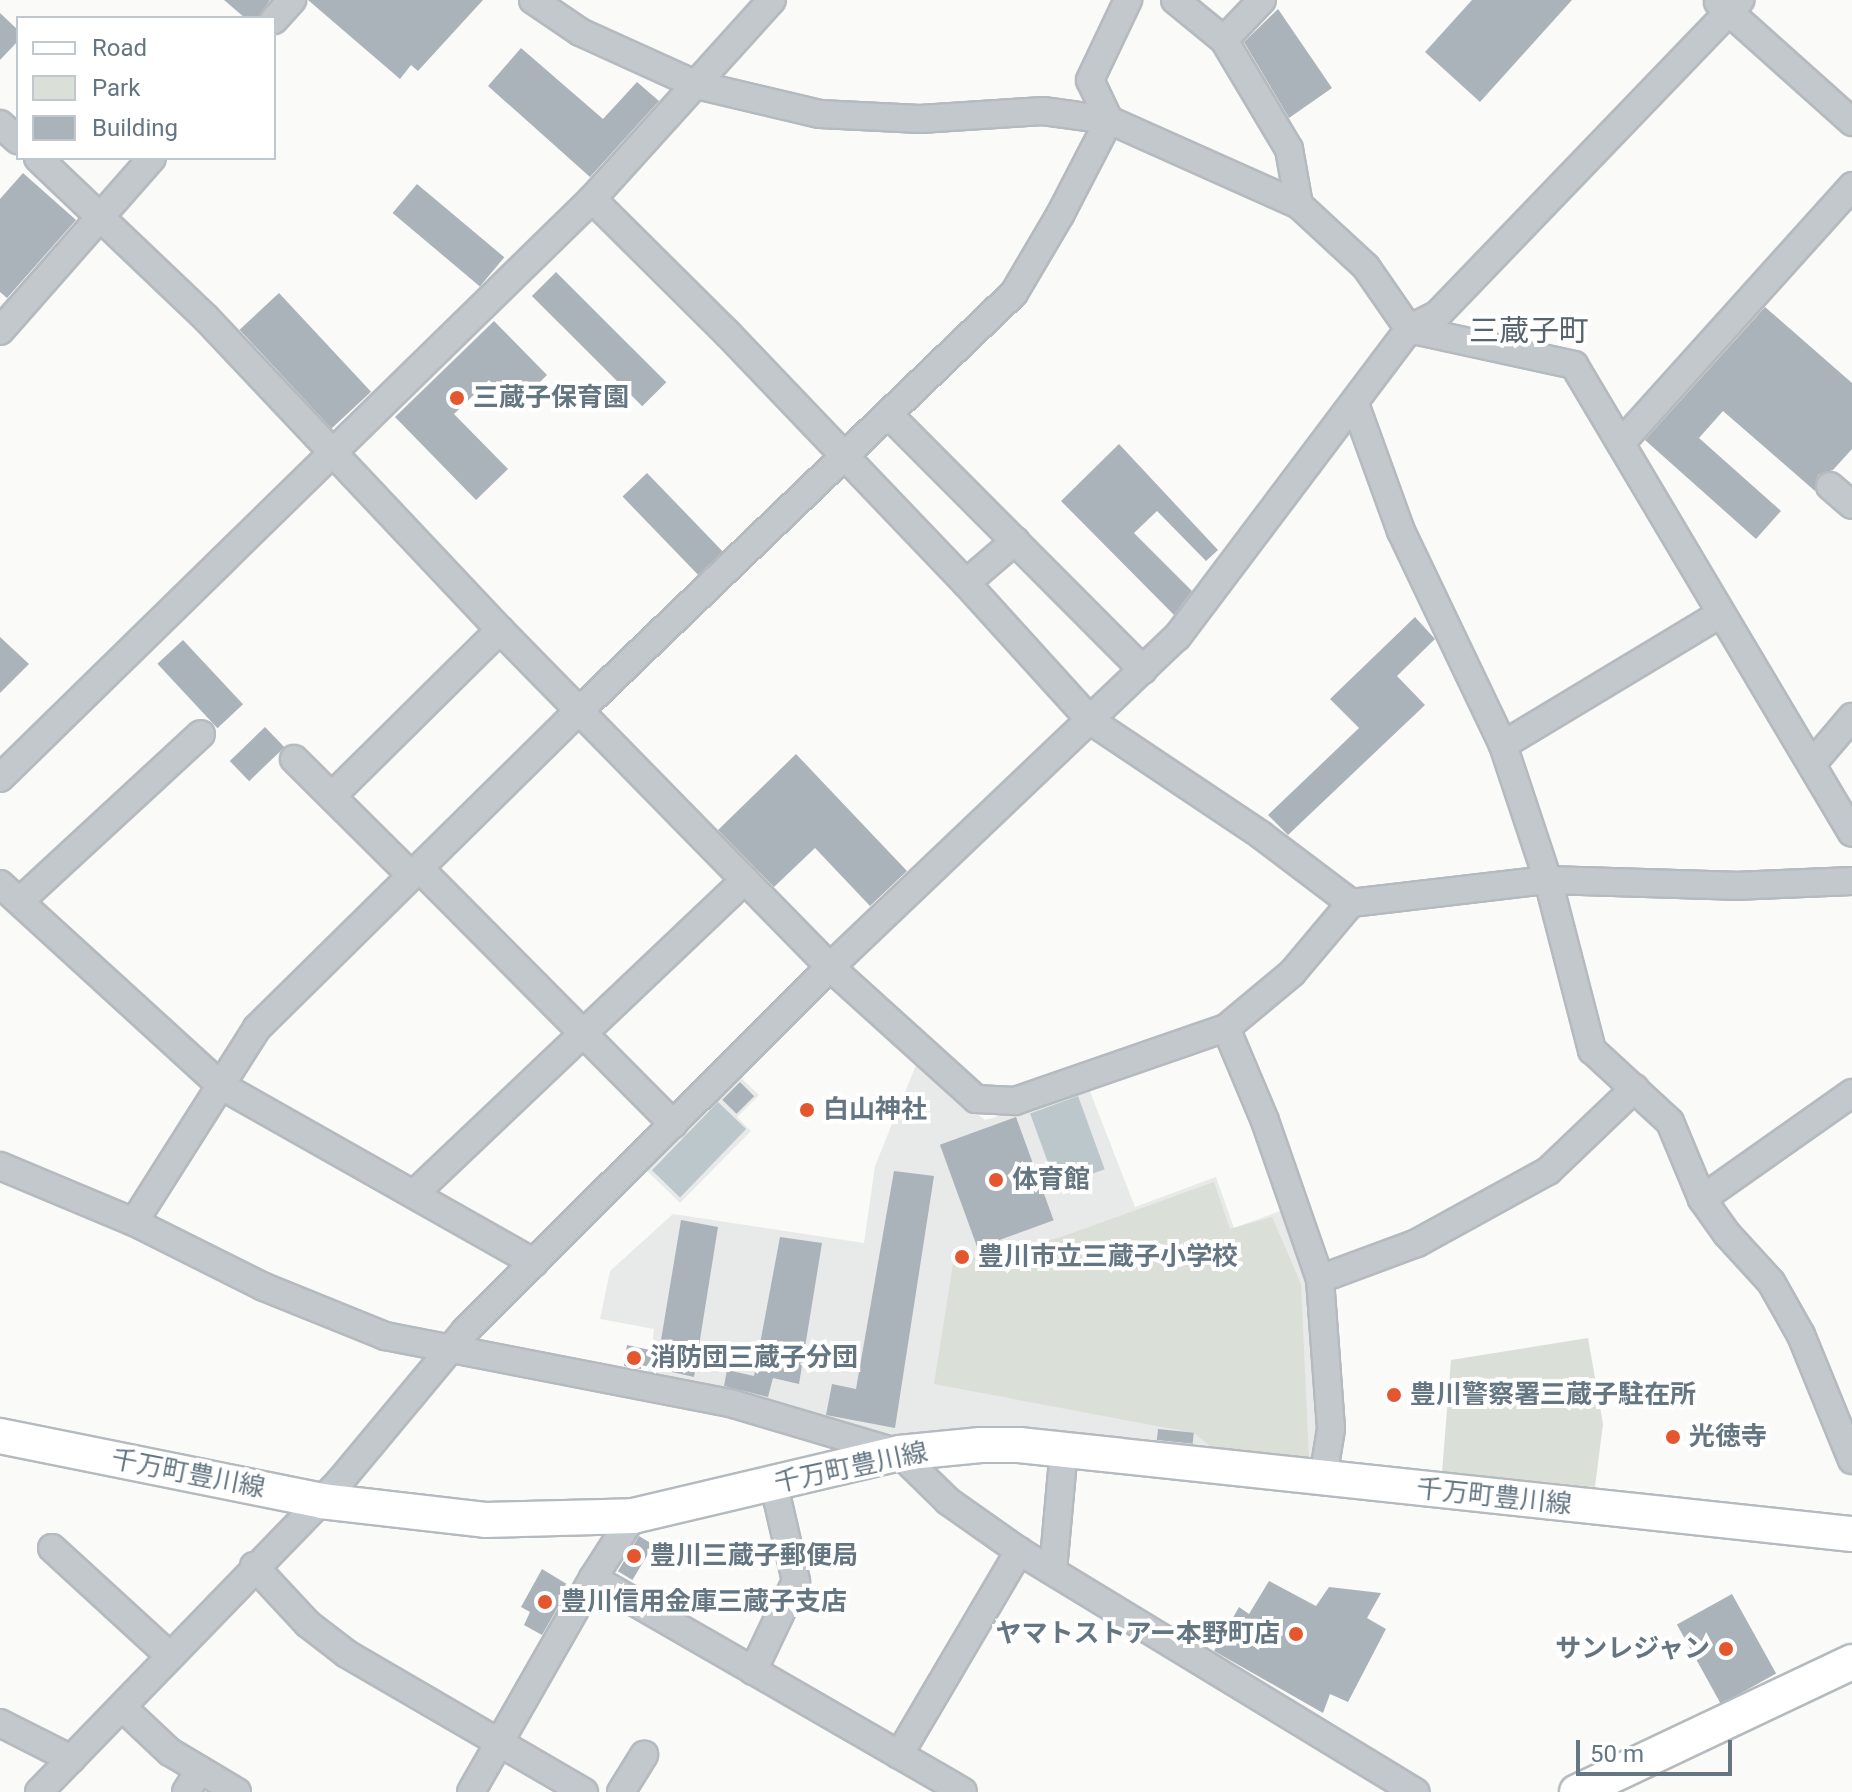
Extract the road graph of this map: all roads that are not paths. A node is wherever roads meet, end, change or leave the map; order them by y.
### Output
1 (292, 0) edge
2 (533, 0) edge
3 (772, 0) edge
4 (1128, 0) edge
5 (1175, 0) edge
6 (1262, 0) edge
7 (1728, 4) edge
8 (276, 18) edge
9 (1224, 40) junction
10 (697, 85) junction
11 (1109, 120) junction
12 (1852, 122) edge
13 (0, 124) edge
14 (16, 138) edge
15 (40, 160) edge
16 (150, 160) edge
17 (1852, 186) edge
18 (592, 199) junction
19 (1299, 205) junction
20 (101, 216) junction
21 (1409, 329) junction
22 (0, 331) edge
23 (1355, 404) junction
24 (889, 415) junction
25 (1621, 443) junction
26 (332, 454) junction
27 (846, 458) junction
28 (1830, 486) dead end
29 (1852, 505) edge
30 (1015, 541) junction
31 (966, 583) junction
32 (1720, 614) junction
33 (500, 630) junction
34 (1143, 670) junction
35 (579, 711) junction
36 (1852, 717) edge
37 (1091, 721) junction
38 (201, 734) dead end
39 (1503, 745) junction
40 (294, 759) dead end
41 (1812, 764) junction
42 (0, 778) edge
43 (333, 795) junction
44 (1852, 833) edge
45 (415, 872) junction
46 (745, 880) junction
47 (1548, 880) junction
48 (1852, 881) edge
49 (10, 893) edge
50 (1351, 903) junction
51 (830, 967) junction
52 (1226, 1028) junction
53 (583, 1033) junction
54 (220, 1085) junction
55 (1635, 1088) junction
56 (1852, 1093) edge
57 (673, 1124) junction
58 (0, 1166) edge
59 (414, 1194) junction
60 (1702, 1199) junction
61 (134, 1222) junction
62 (534, 1263) junction
63 (1320, 1279) junction
64 (449, 1350) junction
65 (0, 1436) edge
66 (1064, 1450) junction
67 (899, 1453) junction
68 (1852, 1460) edge
69 (1323, 1478) junction
70 (774, 1485) junction
71 (321, 1501) junction
72 (633, 1516) junction
73 (1852, 1534) edge
74 (52, 1548) dead end
75 (1019, 1551) junction
76 (254, 1566) junction
77 (1053, 1570) junction
78 (593, 1578) junction
79 (170, 1656) junction
80 (1852, 1662) edge
81 (753, 1671) junction
82 (122, 1707) junction
83 (0, 1723) edge
84 (500, 1743) junction
85 (644, 1755) dead end
86 (899, 1755) junction
87 (71, 1759) junction
88 (193, 1781) edge
89 (39, 1792) edge
90 (237, 1792) edge
91 (471, 1792) edge
92 (584, 1792) edge
93 (621, 1792) edge
94 (963, 1792) edge
95 (1415, 1792) edge
96 (1577, 1792) edge

1 - 8 street
2 - 10 street
3 - 10 street
4 - 11 street
5 - 9 street
6 - 9 street
7 - 12 street
7 - 21 street
9 - 19 street
10 - 11 street
10 - 18 street
11 - 19 street
11 - 24 street
13 - 14 street
15 - 20 street
16 - 20 street
17 - 25 street
18 - 26 street
18 - 27 street
19 - 21 street
20 - 22 street
20 - 26 street
21 - 23 street
21 - 25 street
23 - 34 street
23 - 39 street
24 - 27 street
24 - 30 street
25 - 32 street
26 - 33 street
26 - 42 street
27 - 31 street
27 - 35 street
28 - 29 street
30 - 31 street
30 - 34 street
31 - 37 street
32 - 39 street
32 - 41 street
33 - 35 street
33 - 43 street
34 - 37 street
35 - 45 street
35 - 46 street
36 - 41 street
37 - 50 street
37 - 51 street
38 - 49 street
39 - 47 street
40 - 43 street
41 - 44 street
43 - 45 street
45 - 53 street
45 - 54 street
46 - 51 street
46 - 53 street
47 - 48 street
47 - 50 street
47 - 55 street
49 - 54 street
50 - 52 street
51 - 52 street
51 - 57 street
52 - 63 street
53 - 57 street
53 - 59 street
54 - 59 street
54 - 61 street
55 - 60 street
55 - 63 street
56 - 60 street
57 - 62 street
58 - 61 street
59 - 62 street
60 - 68 street
61 - 64 street
62 - 64 street
63 - 69 street
64 - 67 street
64 - 71 street
65 - 71 main road, 千万町豊川線
66 - 67 main road, 千万町豊川線
66 - 69 main road, 千万町豊川線
66 - 77 street
67 - 70 main road, 千万町豊川線
67 - 75 street
69 - 73 main road, 千万町豊川線
70 - 72 main road, 千万町豊川線
70 - 81 street
71 - 72 main road, 千万町豊川線
71 - 76 street
72 - 78 street
74 - 79 street
75 - 77 street
75 - 86 street
76 - 79 street
76 - 84 street
77 - 95 street
78 - 81 street
78 - 84 street
79 - 82 street
80 - 96 main road
81 - 86 street
82 - 87 street
82 - 88 street
83 - 87 street
84 - 91 street
84 - 92 street
85 - 93 street
86 - 94 street
87 - 89 street
88 - 90 street

